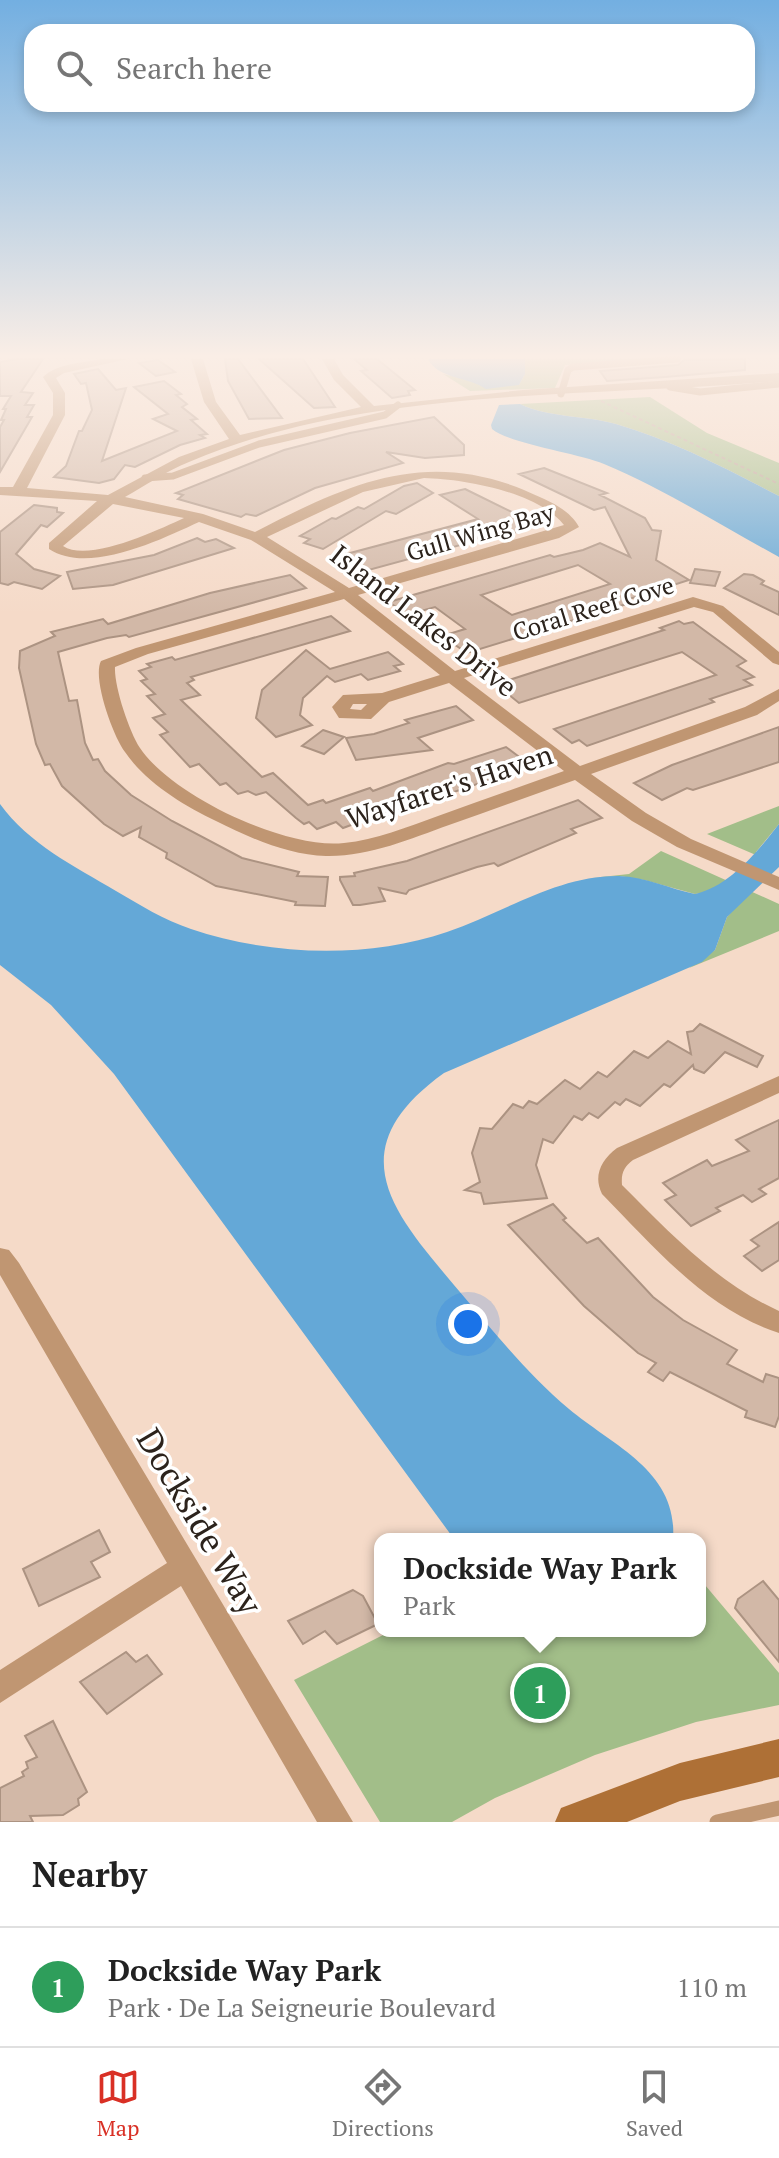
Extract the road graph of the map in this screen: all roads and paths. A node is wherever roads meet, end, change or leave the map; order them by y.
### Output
1 (44, 444) edge
2 (229, 444) edge
3 (262, 444) edge
4 (691, 444) edge
5 (145, 478) junction
6 (779, 484) edge
7 (19, 490) junction
8 (0, 491) edge
9 (109, 499) junction
10 (198, 517) junction
11 (256, 537) junction
12 (346, 593) junction
13 (779, 660) edge
14 (451, 676) junction
15 (779, 694) edge
16 (383, 698) dead end
17 (576, 772) junction
18 (779, 884) edge
19 (779, 1084) edge
20 (0, 1257) edge
21 (779, 1323) edge
22 (185, 1567) junction
23 (0, 1688) edge
24 (779, 1758) edge
25 (779, 1808) edge
26 (336, 1822) edge
27 (575, 1822) edge
28 (717, 1822) edge

1 - 7 street
2 - 5 street
3 - 5 lane
4 - 6 path
5 - 9 street
7 - 8 street, Island Lakes Drive
7 - 9 street, Island Lakes Drive
9 - 10 street, Island Lakes Drive
9 - 10 street
10 - 11 street, Island Lakes Drive
11 - 12 street, Island Lakes Drive
11 - 12 street, Gull Wing Bay
12 - 14 street, Island Lakes Drive
12 - 17 street, Wayfarer's Haven
13 - 14 street, Coral Reef Cove
14 - 16 street, Coral Reef Cove
14 - 17 street, Island Lakes Drive
15 - 17 street
17 - 18 street, Island Lakes Drive
19 - 21 street
20 - 22 street, Dockside Way
22 - 23 street
22 - 26 street, Dockside Way
24 - 27 street
25 - 28 lane

